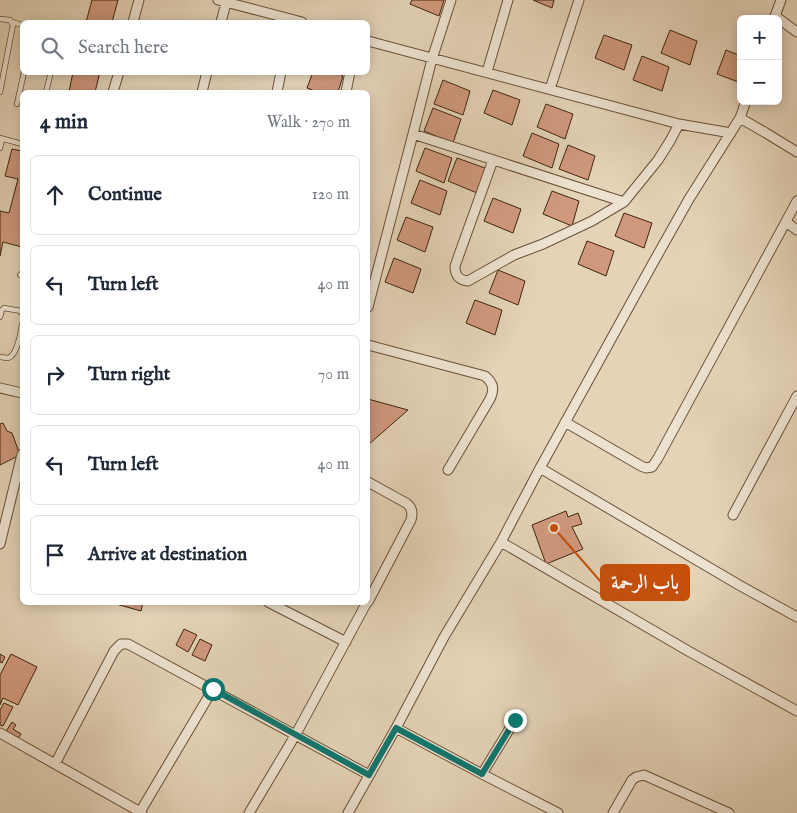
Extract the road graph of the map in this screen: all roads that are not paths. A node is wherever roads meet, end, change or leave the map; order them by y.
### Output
1 (139, 0) edge
2 (450, 0) edge
3 (508, 0) edge
4 (579, 0) edge
5 (781, 0) edge
6 (222, 1) edge
7 (776, 15) edge
8 (0, 18) edge
9 (133, 20) edge
10 (221, 20) edge
11 (288, 20) edge
12 (12, 22) junction
13 (782, 22) edge
14 (20, 24) edge
15 (797, 32) edge
16 (370, 42) edge
17 (432, 59) junction
18 (487, 72) junction
19 (23, 75) edge
20 (50, 75) edge
21 (118, 75) edge
22 (206, 75) edge
23 (280, 75) edge
24 (349, 75) edge
25 (550, 89) junction
26 (20, 90) edge
27 (20, 90) edge
28 (46, 90) edge
29 (114, 90) edge
30 (202, 90) edge
31 (277, 90) edge
32 (346, 90) edge
33 (0, 92) edge
34 (17, 104) dead end
35 (745, 105) edge
36 (740, 118) junction
37 (679, 124) junction
38 (731, 133) junction
39 (413, 134) junction
40 (1, 138) edge
41 (20, 143) edge
42 (0, 148) edge
43 (797, 152) edge
44 (493, 160) junction
45 (797, 201) edge
46 (624, 202) junction
47 (786, 222) junction
48 (797, 230) edge
49 (370, 299) edge
50 (20, 312) edge
51 (0, 317) edge
52 (20, 334) edge
53 (370, 345) edge
54 (0, 357) edge
55 (0, 388) edge
56 (20, 393) edge
57 (797, 396) edge
58 (565, 422) junction
59 (20, 462) edge
60 (540, 468) junction
61 (448, 470) dead end
62 (370, 483) edge
63 (733, 516) dead end
64 (500, 542) junction
65 (0, 544) edge
66 (370, 596) edge
67 (274, 605) edge
68 (365, 605) edge
69 (797, 617) edge
70 (346, 642) junction
71 (213, 689) junction
72 (797, 711) edge
73 (515, 720) dead end
74 (396, 728) junction
75 (0, 733) edge
76 (296, 734) junction
77 (55, 764) junction
78 (482, 774) junction
79 (369, 775) junction
80 (141, 813) edge
81 (249, 813) edge
82 (348, 813) edge
83 (558, 813) edge
84 (613, 813) edge
85 (729, 813) edge

1 - 9 street
2 - 17 street
3 - 18 street
4 - 25 street
5 - 7 street
6 - 10 street
6 - 11 street
8 - 12 lane
12 - 14 lane
12 - 33 lane
13 - 15 street
16 - 17 street
17 - 18 street
17 - 39 street
18 - 25 street
19 - 26 lane
20 - 28 lane
21 - 29 street
22 - 30 street
23 - 31 street
24 - 32 street
25 - 37 street
27 - 34 lane
35 - 36 street
36 - 38 street
36 - 43 street
37 - 38 street
37 - 46 street
38 - 58 street
39 - 44 street
39 - 49 street
40 - 41 lane
40 - 42 lane
44 - 46 street
44 - 46 street
45 - 47 street
47 - 48 street
47 - 58 street
50 - 51 lane
52 - 54 lane
53 - 61 street
55 - 56 street
57 - 63 street
58 - 60 street
59 - 65 street
60 - 64 street
60 - 69 street
62 - 66 street
64 - 72 street
64 - 74 street
67 - 70 street
68 - 70 street
70 - 76 street
71 - 76 street
71 - 77 street
71 - 80 street
73 - 78 street
74 - 78 street
74 - 79 street
75 - 77 street
76 - 79 street
76 - 81 street
77 - 80 street
78 - 83 street
79 - 82 street
84 - 85 street

